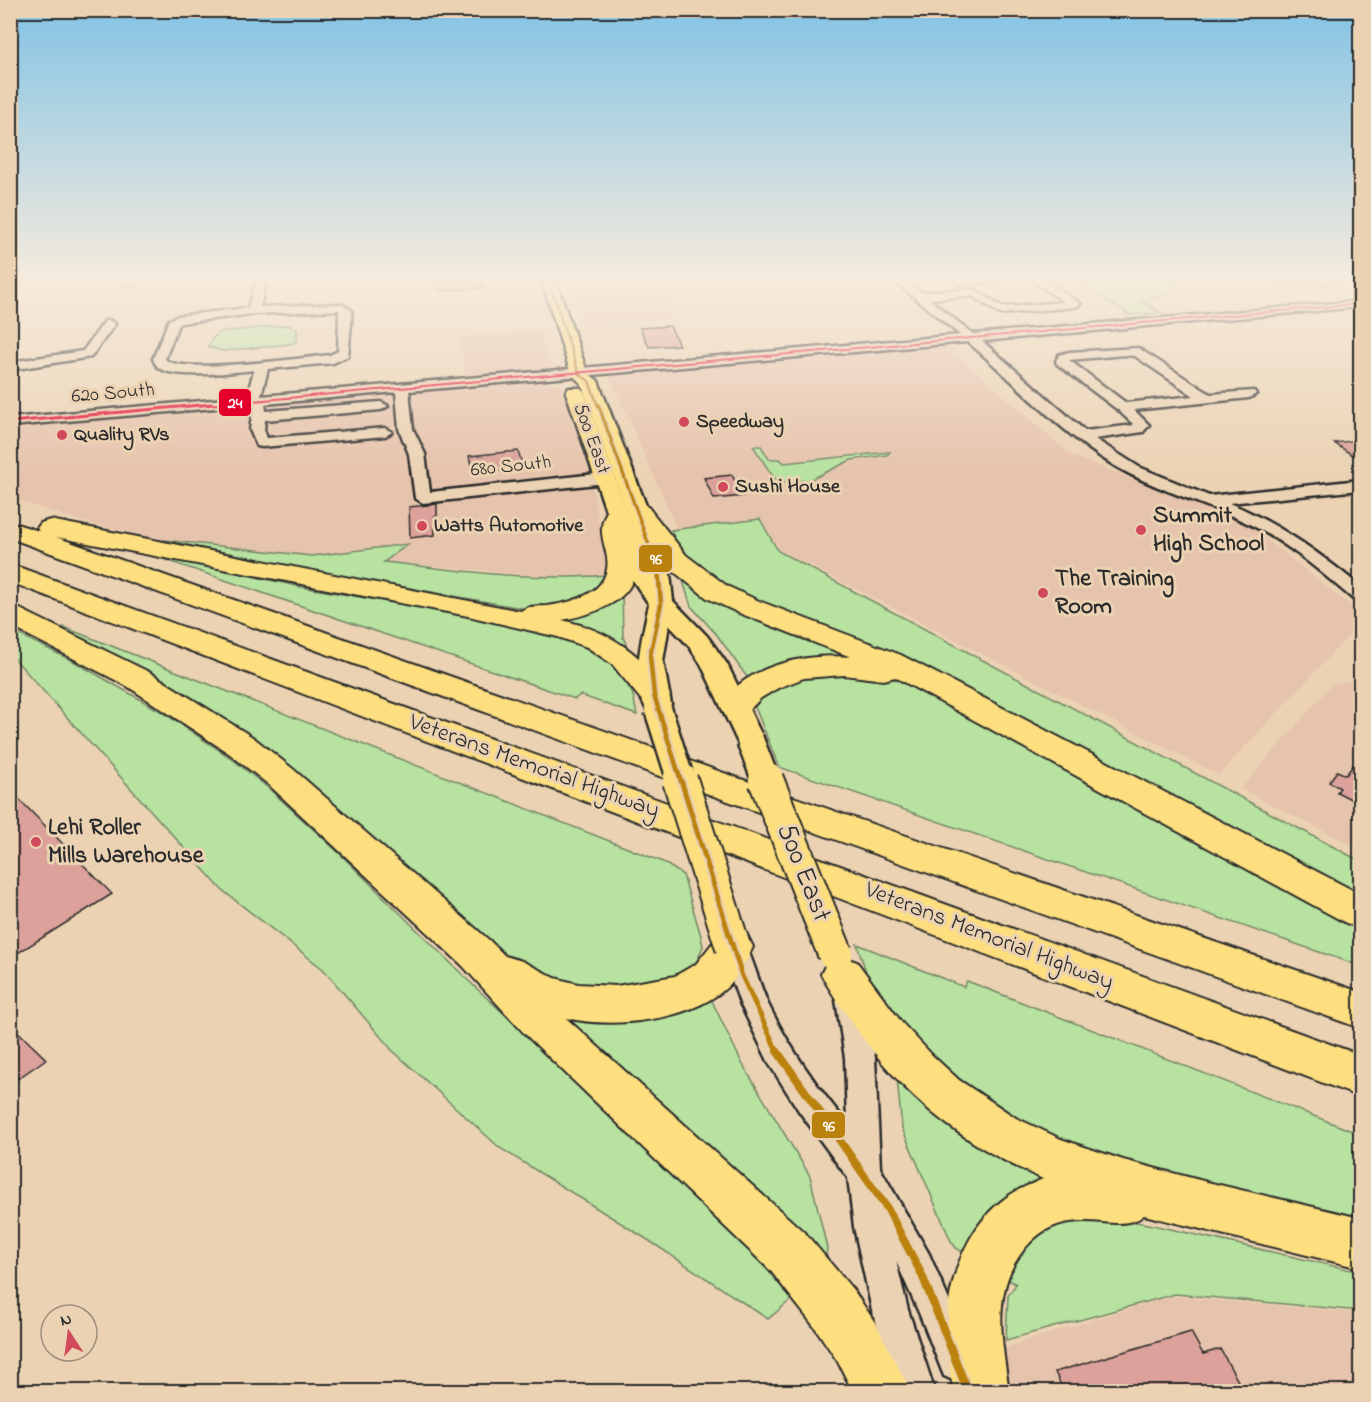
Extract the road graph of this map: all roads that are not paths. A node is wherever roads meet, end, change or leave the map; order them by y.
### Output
1 (95, 343) edge
2 (164, 343) edge
3 (345, 343) edge
4 (569, 343) edge
5 (912, 343) edge
6 (977, 343) edge
7 (10, 366) edge
8 (262, 366) junction
9 (579, 374) junction
10 (402, 389) junction
11 (1249, 393) dead end
12 (1207, 398) junction
13 (254, 402) junction
14 (1122, 407) junction
15 (10, 422) edge
16 (258, 423) junction
17 (1083, 436) junction
18 (605, 478) junction
19 (1360, 485) edge
20 (1212, 500) junction
21 (628, 513) junction
22 (10, 528) edge
23 (10, 572) edge
24 (1360, 595) edge
25 (661, 604) junction
26 (468, 608) junction
27 (10, 615) edge
28 (944, 693) junction
29 (656, 702) junction
30 (735, 705) junction
31 (1360, 912) edge
32 (733, 947) junction
33 (476, 953) junction
34 (838, 964) junction
35 (1360, 1010) edge
36 (1360, 1076) edge
37 (864, 1172) junction
38 (1212, 1209) junction
39 (1360, 1243) edge
40 (883, 1392) edge
41 (916, 1392) edge
42 (968, 1392) edge
43 (981, 1392) edge

1 - 7 street
2 - 8 street
3 - 8 street
4 - 9 main road, 500 East
5 - 9 street, 620 South
6 - 17 street
8 - 13 street
9 - 10 street, 620 South
9 - 18 main road, 500 East
9 - 21 main road, 500 East
10 - 13 street, 620 South
10 - 18 street, 680 South
11 - 12 street
12 - 14 street
12 - 14 street
13 - 15 street, 620 South
13 - 16 street
14 - 17 street
16 - 16 street
17 - 20 street
18 - 21 main road, 500 East
19 - 20 street
20 - 24 street
21 - 25 main road, 500 East
21 - 26 highway
21 - 28 highway
22 - 26 highway
22 - 35 highway, Veterans Memorial Highway
23 - 36 highway, Veterans Memorial Highway
25 - 29 main road, 500 East
25 - 30 main road, 500 East
26 - 29 highway
27 - 33 highway
28 - 30 highway
28 - 31 highway
29 - 32 main road, 500 East, bridge
30 - 34 main road, 500 East, bridge
32 - 33 highway
32 - 37 street, 500 East
33 - 40 highway
34 - 37 street, 500 East
34 - 38 highway
37 - 41 street, 500 East
37 - 42 street, 500 East
38 - 39 highway
38 - 43 highway

